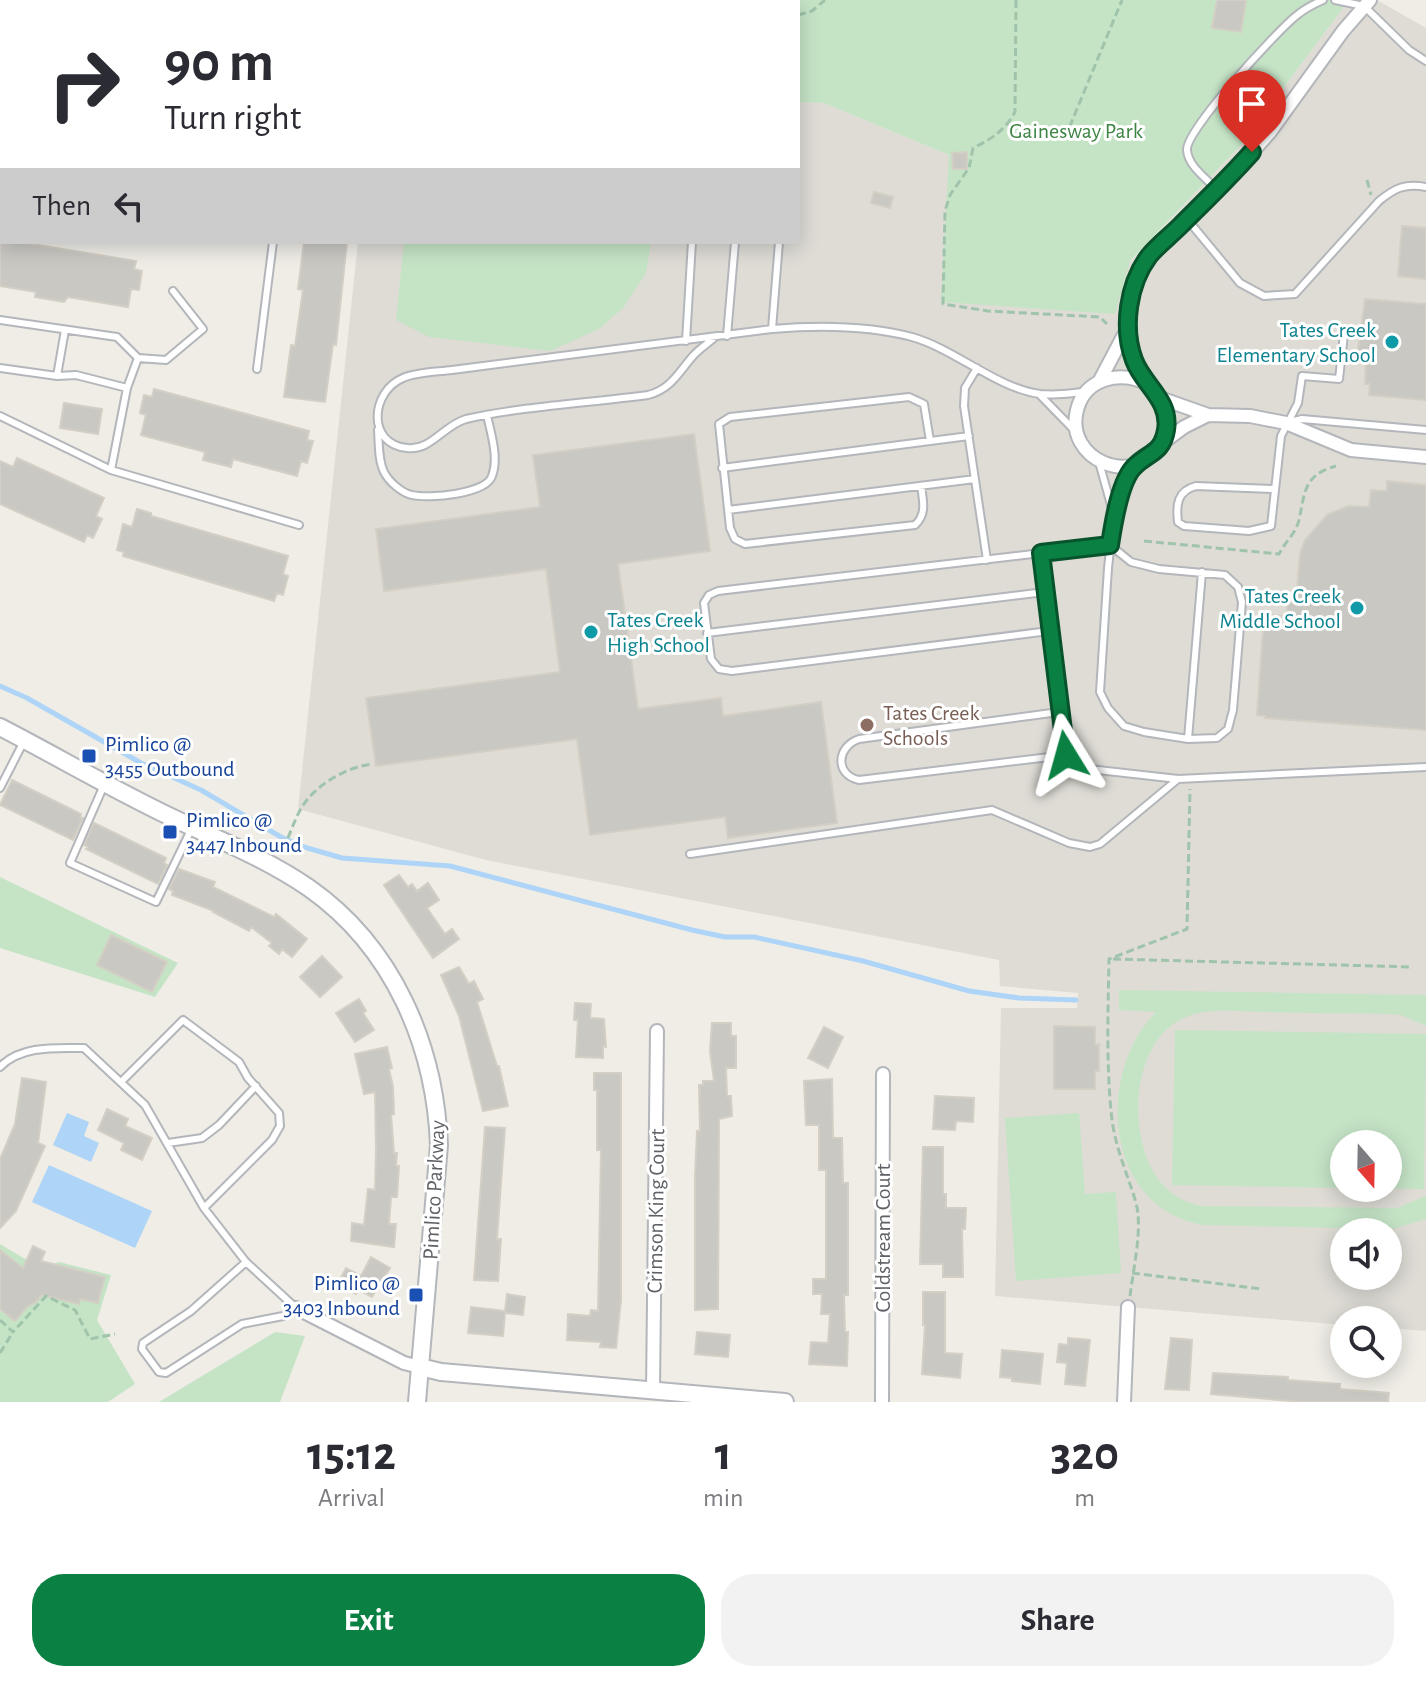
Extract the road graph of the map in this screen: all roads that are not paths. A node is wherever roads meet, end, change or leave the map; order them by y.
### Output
1 (1323, 0) edge
2 (1335, 0) edge
3 (1367, 3) edge
4 (1426, 61) edge
5 (1426, 187) edge
6 (1216, 189) junction
7 (1187, 219) junction
8 (273, 244) edge
9 (692, 244) edge
10 (735, 244) edge
11 (779, 244) edge
12 (173, 291) dead end
13 (0, 320) edge
14 (772, 329) junction
15 (1127, 329) junction
16 (65, 330) junction
17 (1344, 334) dead end
18 (727, 336) junction
19 (714, 338) junction
20 (686, 341) junction
21 (138, 358) junction
22 (0, 368) edge
23 (977, 368) junction
24 (257, 369) dead end
25 (57, 376) junction
26 (1099, 382) junction
27 (1146, 383) junction
28 (127, 388) junction
29 (1086, 392) junction
30 (1039, 394) junction
31 (1160, 398) junction
32 (487, 415) junction
33 (1208, 415) junction
34 (0, 416) edge
35 (1286, 423) junction
36 (378, 426) junction
37 (1426, 430) edge
38 (1076, 433) junction
39 (969, 436) junction
40 (930, 441) junction
41 (1161, 444) junction
42 (1426, 457) edge
43 (1099, 462) junction
44 (1135, 465) junction
45 (722, 468) junction
46 (111, 470) junction
47 (975, 479) junction
48 (921, 486) junction
49 (1275, 489) junction
50 (728, 510) junction
51 (1114, 514) junction
52 (299, 525) dead end
53 (1110, 545) junction
54 (1041, 553) junction
55 (987, 560) junction
56 (1202, 572) junction
57 (1045, 592) junction
58 (1049, 631) junction
59 (707, 633) junction
60 (1059, 712) junction
61 (0, 727) edge
62 (1188, 739) junction
63 (24, 740) junction
64 (1066, 755) junction
65 (1426, 767) edge
66 (1178, 779) junction
67 (105, 782) junction
68 (0, 788) edge
69 (193, 827) junction
70 (690, 854) dead end
71 (657, 1031) dead end
72 (2, 1064) edge
73 (0, 1074) edge
74 (883, 1074) dead end
75 (121, 1082) junction
76 (256, 1086) junction
77 (168, 1143) junction
78 (204, 1208) junction
79 (246, 1262) junction
80 (1128, 1307) road end
81 (296, 1308) junction
82 (420, 1367) junction
83 (653, 1391) junction
84 (417, 1402) edge
85 (785, 1402) edge
86 (882, 1402) edge
87 (1124, 1402) edge

1 - 6 lane
2 - 3 lane
3 - 4 lane
3 - 6 street
5 - 7 lane
6 - 7 street
7 - 15 street
8 - 24 lane
9 - 20 lane
10 - 18 lane
11 - 14 lane
12 - 21 lane
13 - 16 lane
14 - 18 lane
14 - 23 lane
15 - 26 street
15 - 27 street
16 - 21 lane
16 - 25 lane
17 - 35 lane
18 - 19 lane
19 - 20 lane
19 - 32 lane
20 - 36 lane
21 - 28 lane
22 - 25 lane
23 - 30 lane
23 - 39 lane
25 - 28 lane
26 - 27 street
26 - 29 street
27 - 31 street
28 - 46 lane
29 - 30 lane
29 - 38 street
30 - 38 lane
31 - 33 street
31 - 41 street
32 - 36 lane
32 - 36 lane
33 - 35 street
33 - 41 street
34 - 46 lane
35 - 37 lane
35 - 42 street
35 - 49 lane
38 - 43 street
39 - 40 lane
39 - 47 lane
40 - 45 lane
40 - 45 lane
41 - 44 street
43 - 44 street
43 - 51 lane
44 - 51 lane
45 - 50 lane
46 - 52 lane
47 - 48 lane
47 - 55 lane
48 - 50 lane
48 - 50 lane
49 - 49 lane
51 - 53 lane
53 - 54 lane
53 - 56 lane
53 - 62 lane
54 - 55 lane
54 - 57 lane
55 - 59 lane
56 - 62 lane
56 - 62 lane
57 - 58 lane
57 - 59 lane
58 - 59 lane
58 - 60 lane
60 - 64 lane
60 - 64 lane
61 - 63 street, Pimlico Parkway
63 - 67 street, Pimlico Parkway
63 - 68 lane
64 - 66 lane
65 - 66 lane
66 - 70 lane
67 - 69 street, Pimlico Parkway
67 - 69 lane
69 - 82 street, Pimlico Parkway
71 - 83 street, Crimson King Court
72 - 73 lane
72 - 75 lane
74 - 86 street, Coldstream Court
75 - 76 lane
75 - 77 lane
76 - 77 lane
76 - 78 lane
77 - 78 lane
78 - 79 lane
79 - 81 lane
79 - 81 lane
80 - 87 street
81 - 82 street
82 - 83 street
82 - 84 street, Pimlico Parkway
83 - 85 street

